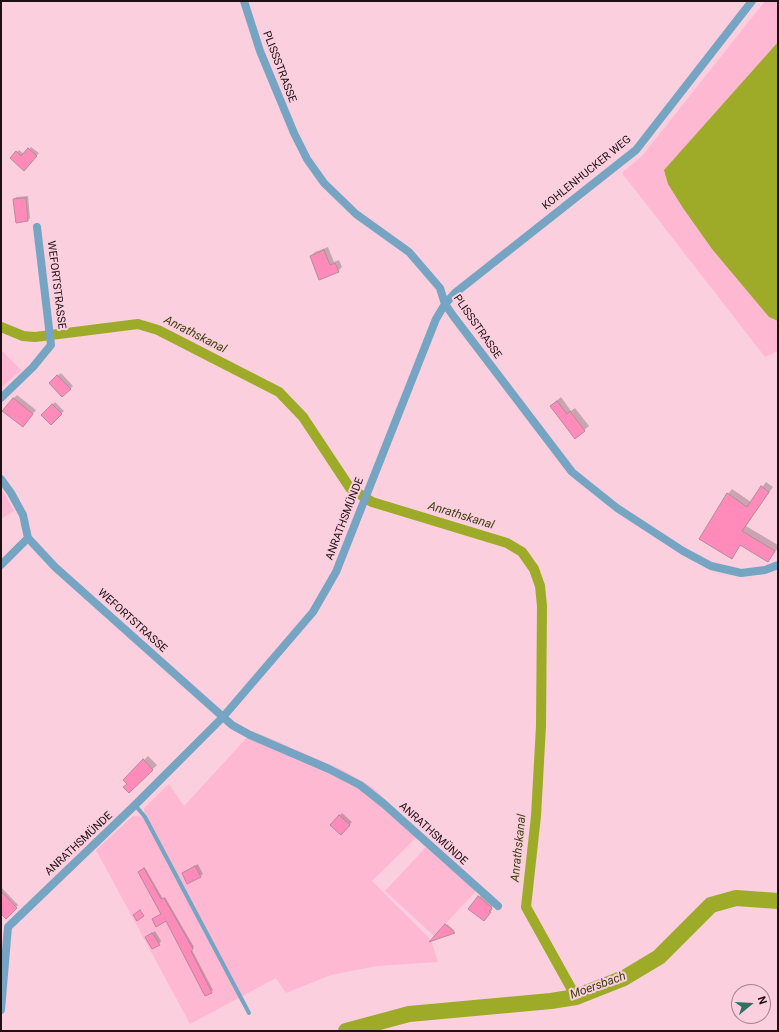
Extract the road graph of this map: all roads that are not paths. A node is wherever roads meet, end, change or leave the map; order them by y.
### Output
1 (244, 1) edge
2 (752, 1) edge
3 (37, 227) dead end
4 (445, 304) junction
5 (1, 398) edge
6 (1, 479) edge
7 (28, 538) junction
8 (1, 565) edge
9 (778, 565) edge
10 (224, 717) junction
11 (135, 805) junction
12 (498, 906) dead end
13 (4, 929) edge
14 (1, 1010) edge
15 (249, 1013) dead end

1 - 4 street, PLISSSTRASSE
2 - 4 street, KOHLENHUCKER WEG
3 - 5 street, WEFORTSTRASSE
4 - 9 street, PLISSSTRASSE
4 - 10 street, ANRATHSMÜNDE
6 - 7 street
7 - 8 street
7 - 10 street, WEFORTSTRASSE
10 - 11 street, ANRATHSMÜNDE
10 - 12 street, ANRATHSMÜNDE
11 - 13 street, ANRATHSMÜNDE
11 - 15 lane
13 - 14 street, ANRATHSMÜNDE

